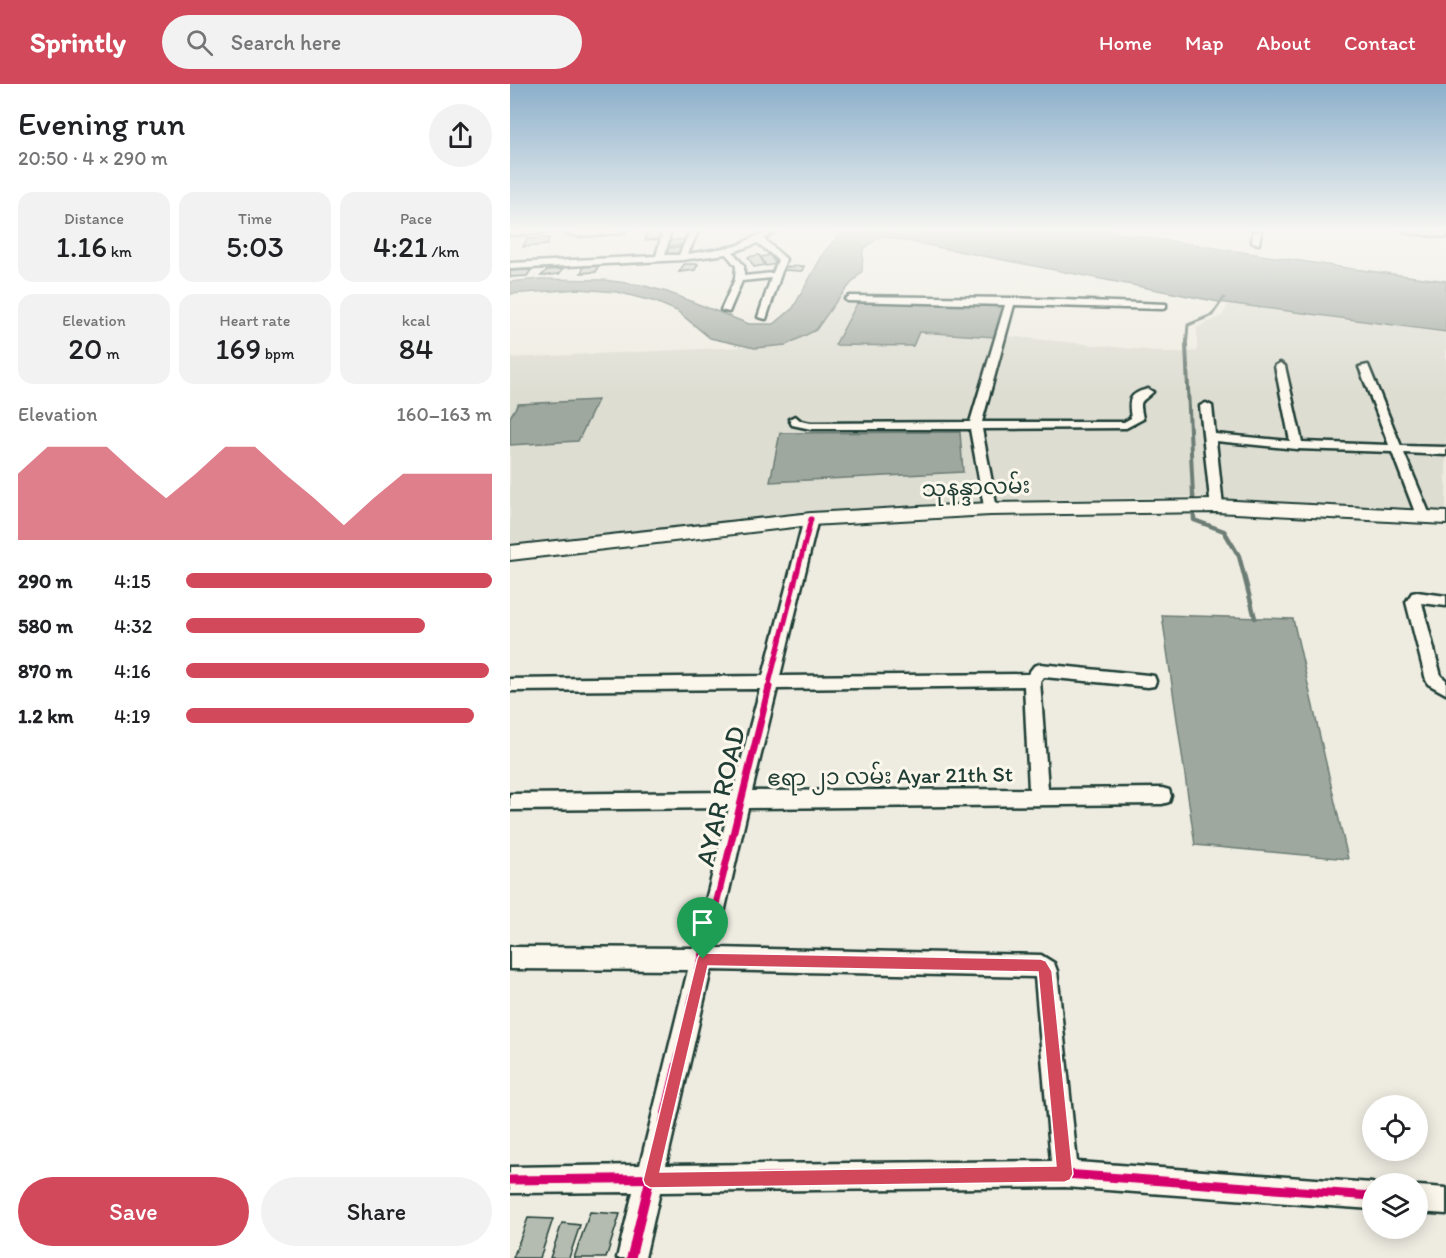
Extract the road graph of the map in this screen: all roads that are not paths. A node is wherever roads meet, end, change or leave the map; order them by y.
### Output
1 (736, 286) edge
2 (774, 286) edge
3 (850, 299) dead end
4 (1011, 301) junction
5 (1163, 306) dead end
6 (726, 310) dead end
7 (763, 317) dead end
8 (1281, 366) dead end
9 (1364, 367) dead end
10 (1148, 392) dead end
11 (1206, 406) dead end
12 (795, 419) dead end
13 (975, 424) junction
14 (1208, 437) junction
15 (1297, 445) junction
16 (1397, 448) junction
17 (1446, 451) edge
18 (1216, 506) junction
19 (990, 509) junction
20 (1423, 515) junction
21 (1446, 518) edge
22 (811, 519) junction
23 (510, 553) edge
24 (1446, 601) edge
25 (1032, 680) junction
26 (1148, 681) dead end
27 (769, 682) junction
28 (510, 685) edge
29 (1446, 688) edge
30 (1162, 796) dead end
31 (1039, 798) junction
32 (740, 801) junction
33 (510, 802) edge
34 (510, 958) edge
35 (703, 959) junction
36 (1065, 1174) junction
37 (510, 1180) edge
38 (650, 1180) junction
39 (1362, 1195) edge
40 (1428, 1200) edge
41 (1446, 1201) edge
42 (631, 1258) edge

1 - 6 street
2 - 7 street
3 - 4 street
4 - 5 street
4 - 13 street
8 - 15 street
9 - 16 street
10 - 13 street
11 - 14 street
12 - 13 street
13 - 19 street
14 - 15 street
14 - 18 street
15 - 16 street
16 - 17 street
16 - 20 street
18 - 19 main road, သုနန္ဒာလမ်း
18 - 20 main road, သုနန္ဒာလမ်း
19 - 22 main road, သုနန္ဒာလမ်း
20 - 21 main road, သုနန္ဒာလမ်း
22 - 23 main road, သုနန္ဒာလမ်း
22 - 27 street, AYAR ROAD
24 - 29 street
25 - 26 street
25 - 27 street
25 - 31 street
27 - 28 street
27 - 32 street, AYAR ROAD
30 - 31 street, ဧရာ ၂၁ လမ်း Ayar 21th St
31 - 32 street, ဧရာ ၂၁ လမ်း Ayar 21th St
32 - 33 street, ဧရာ ၂၁ လမ်း Ayar 21th St
32 - 35 street, AYAR ROAD
34 - 35 street
35 - 36 street
35 - 38 street, AYAR ROAD
36 - 38 street
36 - 39 street
37 - 38 street
38 - 42 street, AYAR ROAD
40 - 41 street

